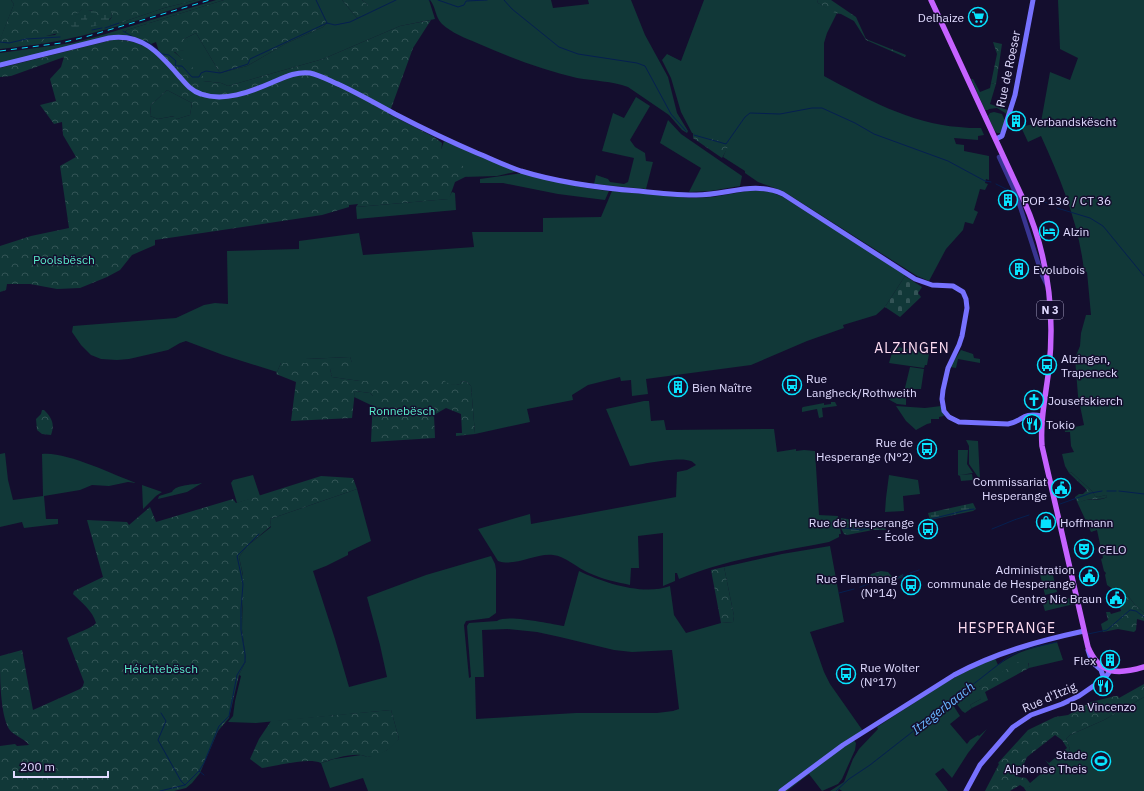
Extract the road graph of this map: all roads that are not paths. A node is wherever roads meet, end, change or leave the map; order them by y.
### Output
1 (931, 0) edge
2 (1033, 0) edge
3 (0, 65) edge
4 (996, 139) junction
5 (998, 157) dead end
6 (1038, 239) junction
7 (1031, 241) junction
8 (1048, 288) junction
9 (1042, 416) junction
10 (1084, 631) junction
11 (1088, 647) junction
12 (1144, 666) edge
13 (1108, 670) junction
14 (1101, 679) junction
15 (781, 791) edge
16 (966, 791) edge

1 - 4 main road, N 3
2 - 4 main road, Rue de Roeser
3 - 9 main road
4 - 6 main road, N 3
5 - 7 street, N 3
6 - 7 street
6 - 8 main road, N 3
7 - 8 street, N 3
8 - 9 main road, N 3
9 - 10 main road, N 3
10 - 11 main road, N 3
10 - 15 main road
11 - 13 main road, N 3
11 - 14 main road
12 - 13 main road
13 - 14 main road
14 - 16 main road, Rue d'Itzig

